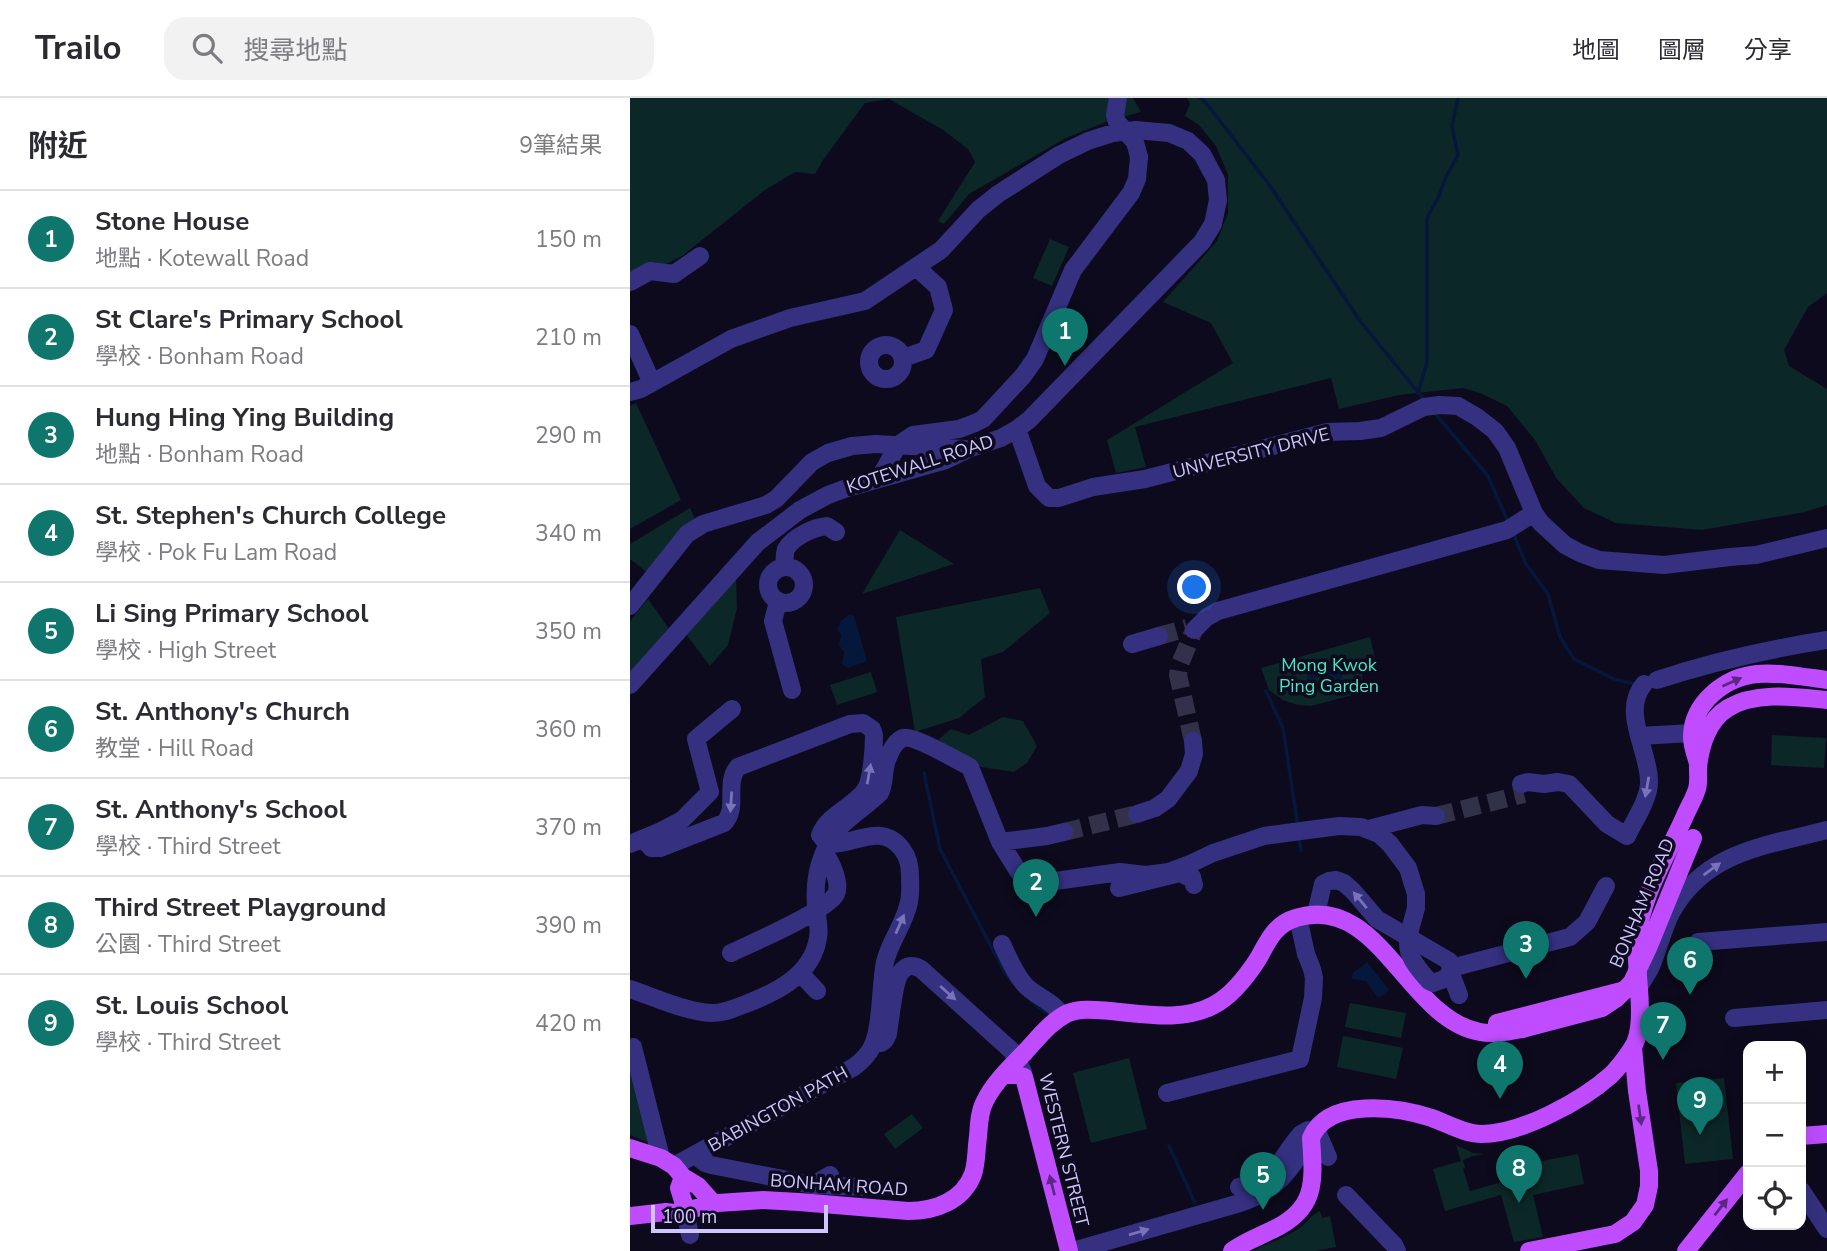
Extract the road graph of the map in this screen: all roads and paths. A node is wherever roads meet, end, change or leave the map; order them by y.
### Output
1 (1118, 98) edge
2 (1123, 126) junction
3 (700, 256) dead end
4 (916, 267) junction
5 (630, 282) edge
6 (630, 334) edge
7 (903, 358) dead end
8 (652, 383) junction
9 (630, 392) edge
10 (1017, 429) junction
11 (898, 445) junction
12 (930, 448) junction
13 (971, 448) junction
14 (914, 470) junction
15 (879, 479) junction
16 (1534, 513) junction
17 (836, 533) dead end
18 (1821, 540) edge
19 (751, 549) junction
20 (779, 570) junction
21 (778, 601) junction
22 (630, 606) edge
23 (1193, 628) tunnel mouth
24 (1160, 636) tunnel mouth
25 (1827, 640) edge
26 (1132, 644) dead end
27 (1827, 680) edge
28 (630, 685) edge
29 (792, 690) dead end
30 (1827, 700) edge
31 (732, 709) dead end
32 (1692, 733) junction
33 (1639, 736) junction
34 (1193, 741) tunnel mouth
35 (1699, 766) junction
36 (1522, 789) tunnel mouth
37 (1697, 789) junction
38 (1137, 814) tunnel mouth
39 (1369, 829) junction
40 (1827, 830) edge
41 (1064, 832) tunnel mouth
42 (637, 842) edge
43 (1000, 842) junction
44 (1390, 844) junction
45 (826, 848) junction
46 (1194, 885) dead end
47 (1606, 886) dead end
48 (1119, 888) dead end
49 (817, 912) junction
50 (1307, 915) junction
51 (1827, 932) edge
52 (1698, 942) dead end
53 (1002, 944) dead end
54 (732, 953) dead end
55 (1450, 973) junction
56 (800, 974) junction
57 (1639, 987) junction
58 (630, 989) edge
59 (817, 991) dead end
60 (1459, 995) dead end
61 (1068, 1010) junction
62 (1827, 1010) edge
63 (1734, 1018) dead end
64 (1452, 1020) junction
65 (874, 1042) junction
66 (1633, 1047) junction
67 (633, 1055) edge
68 (1017, 1060) junction
69 (1003, 1075) junction
70 (1024, 1077) junction
71 (1167, 1093) dead end
72 (1313, 1133) junction
73 (1827, 1134) edge
74 (1806, 1136) edge
75 (630, 1148) edge
76 (695, 1155) junction
77 (1328, 1157) dead end
78 (673, 1167) junction
79 (830, 1175) dead end
80 (1743, 1180) edge
81 (813, 1185) junction
82 (866, 1187) dead end
83 (1239, 1187) dead end
84 (1346, 1195) dead end
85 (714, 1204) junction
86 (1820, 1204) edge
87 (683, 1209) junction
88 (630, 1216) edge
89 (1827, 1229) edge
90 (690, 1234) dead end
91 (1694, 1248) edge
92 (1071, 1251) edge
93 (1232, 1251) edge
94 (1397, 1251) edge
95 (1530, 1251) edge

1 - 2 street
2 - 4 street, KOTEWALL ROAD
2 - 10 street, KOTEWALL ROAD
2 - 11 street, bridge
3 - 5 street
4 - 7 street
4 - 8 street, KOTEWALL ROAD
6 - 8 street
8 - 9 street, KOTEWALL ROAD
10 - 13 street, KOTEWALL ROAD
10 - 16 street, UNIVERSITY DRIVE
11 - 12 street
11 - 15 street
11 - 22 street
12 - 13 street
12 - 14 street
13 - 14 street, KOTEWALL ROAD
14 - 15 street, KOTEWALL ROAD
15 - 19 street, KOTEWALL ROAD
16 - 18 street, UNIVERSITY DRIVE
16 - 23 street
17 - 20 street
19 - 20 street
19 - 28 street, KOTEWALL ROAD
20 - 21 street
20 - 21 street
21 - 29 street
24 - 26 street
25 - 33 street
32 -> 27 main road
30 - 35 main road
31 - 42 street
32 - 33 street
32 - 35 main road
33 -> 36 street
34 - 38 street
35 - 37 main road, BONHAM ROAD
37 - 57 main road
37 - 64 main road, BONHAM ROAD, bridge
39 - 43 street
39 - 44 street
39 - 44 street
57 -> 40 street
41 - 43 street
45 -> 42 street
43 - 45 street
44 - 55 street, bridge
45 - 49 street
65 -> 45 street
46 - 48 street
47 - 55 street
49 - 54 street
49 - 56 street
55 -> 50 street
50 - 61 main road
50 - 64 main road, BONHAM ROAD
50 - 71 street
51 - 52 street
53 - 61 street
55 - 60 street
56 - 58 street
56 - 59 street
57 - 64 main road, BONHAM ROAD
57 - 66 main road
61 - 68 main road, BONHAM ROAD
62 - 63 street
65 -> 68 street, BABINGTON PATH
65 - 76 street, BABINGTON PATH
66 - 72 main road
66 -> 95 main road
67 - 78 street
68 - 69 main road, BONHAM ROAD
68 - 70 street, WESTERN STREET
69 - 70 main road
69 - 85 main road, BONHAM ROAD
92 -> 70 main road, WESTERN STREET
72 - 77 street
72 - 83 street
92 -> 72 street
72 - 93 main road
73 - 74 main road
75 - 78 main road
76 - 78 street, BABINGTON PATH
76 - 81 street
78 - 85 main road
78 - 87 main road
79 - 81 street
91 -> 80 main road
81 - 82 street
84 - 94 street
85 - 87 main road, BONHAM ROAD
86 - 89 street
87 - 88 main road, BONHAM ROAD
87 - 90 street

